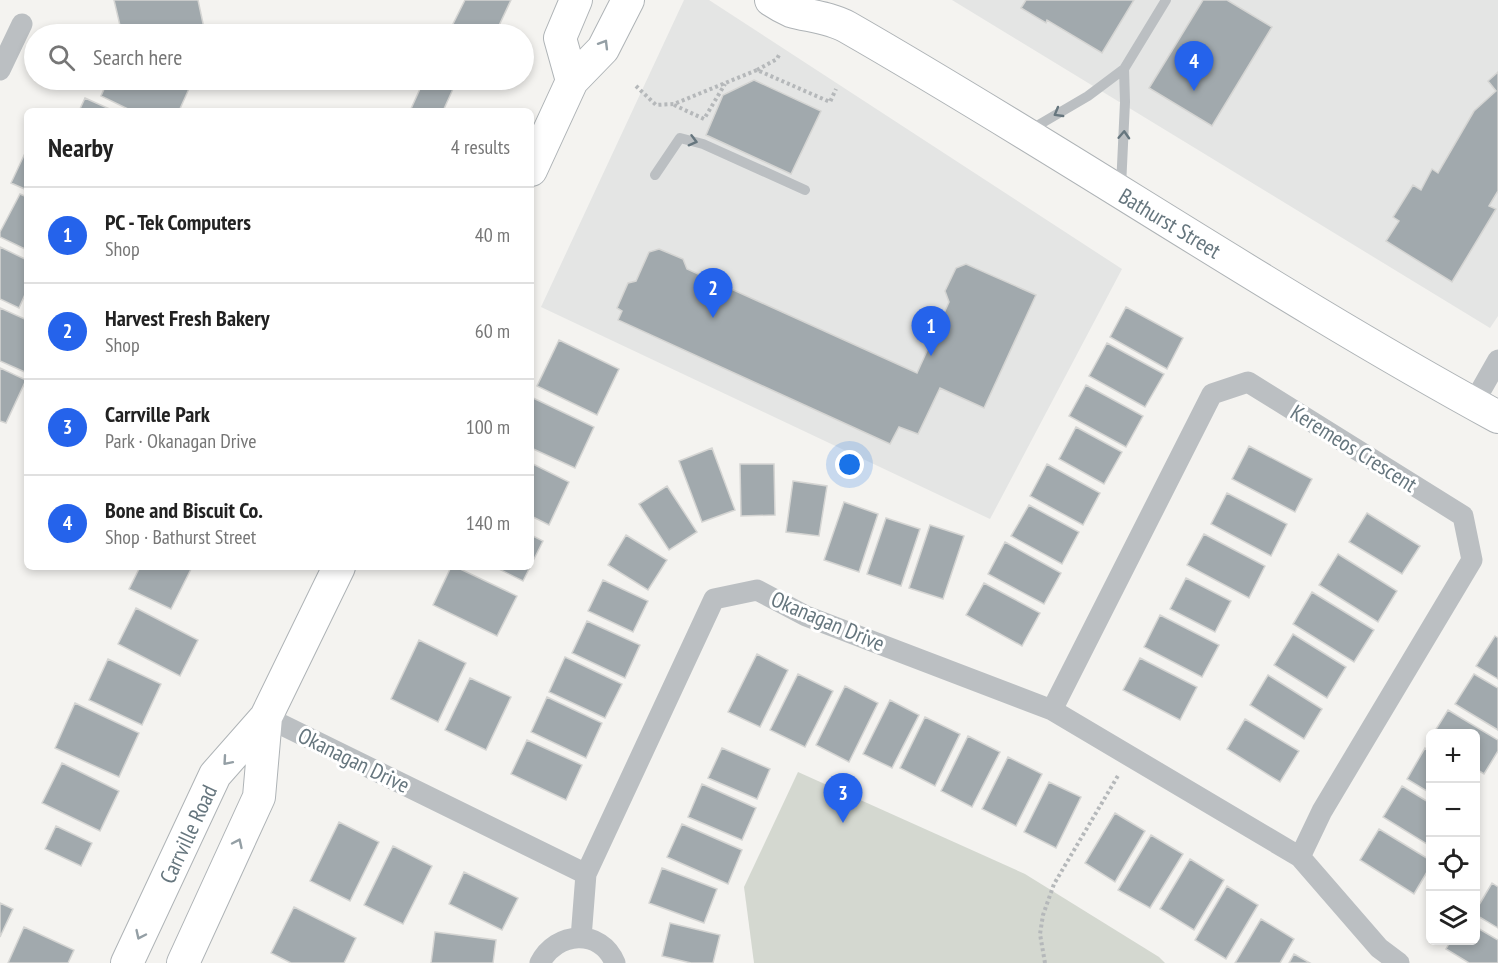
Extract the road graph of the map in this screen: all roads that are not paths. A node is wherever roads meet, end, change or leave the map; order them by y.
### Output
1 (576, 0) edge
2 (627, 0) edge
3 (771, 0) edge
4 (1166, 0) edge
5 (835, 12) edge
6 (22, 24) dead end
7 (1124, 69) junction
8 (0, 70) edge
9 (572, 81) junction
10 (1024, 133) junction
11 (534, 163) edge
12 (655, 175) dead end
13 (805, 190) dead end
14 (1120, 193) junction
15 (1498, 360) edge
16 (1486, 411) edge
17 (338, 570) edge
18 (1052, 711) junction
19 (266, 717) junction
20 (1300, 857) junction
21 (586, 874) junction
22 (581, 938) junction
23 (127, 963) edge
24 (183, 963) edge
25 (540, 963) edge
26 (615, 963) edge
27 (1399, 963) edge

1 - 9 main road
9 -> 2 main road
3 - 5 main road, Bathurst Street
4 - 7 lane
5 - 10 main road, Bathurst Street
6 - 8 street
7 -> 10 lane
14 -> 7 lane
9 - 11 main road
10 - 14 main road, Bathurst Street
12 -> 13 lane
14 - 16 main road, Bathurst Street
15 - 16 street
17 - 19 main road, Carrville Road
18 - 20 street, Okanagan Drive
18 - 20 street, Keremeos Crescent
18 - 21 street, Okanagan Drive
19 - 21 street, Okanagan Drive
19 -> 23 main road, Carrville Road
24 -> 19 main road, Carrville Road
20 - 27 street, Okanagan Drive
21 - 22 street
22 - 25 street
22 - 26 street

